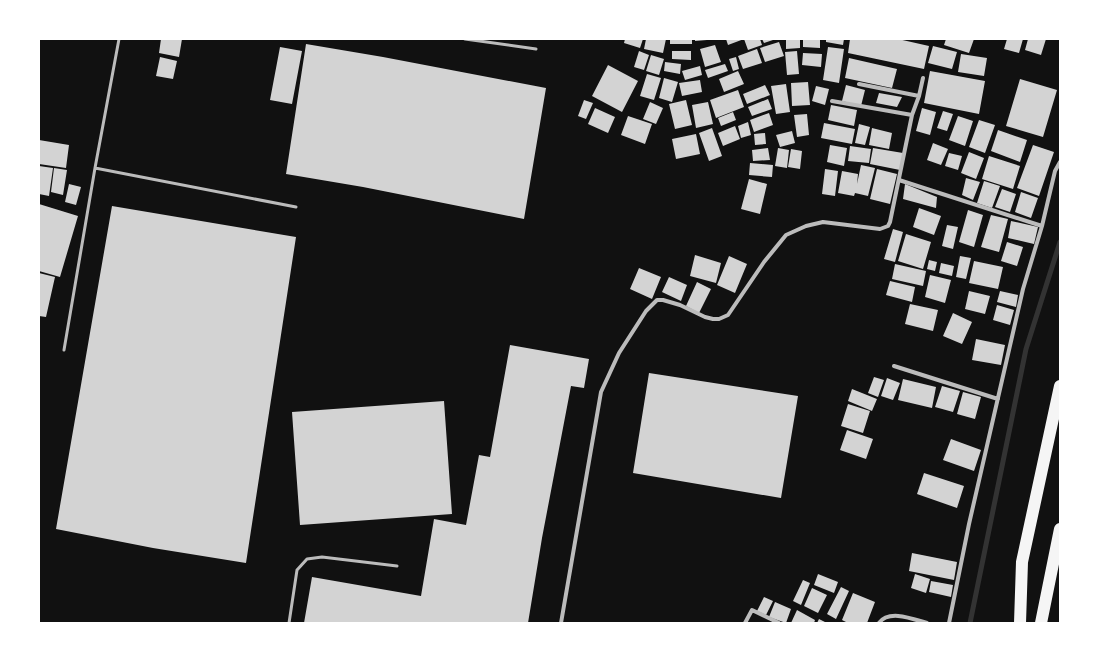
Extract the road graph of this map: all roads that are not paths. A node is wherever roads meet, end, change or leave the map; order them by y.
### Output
1 (119, 39) edge
2 (465, 39) edge
3 (536, 49) dead end
4 (923, 78) dead end
5 (859, 84) dead end
6 (919, 96) junction
7 (832, 101) dead end
8 (912, 115) junction
9 (1060, 162) edge
10 (95, 168) junction
11 (899, 180) junction
12 (296, 207) dead end
13 (1042, 226) junction
14 (64, 350) dead end
15 (894, 366) dead end
16 (1060, 386) edge
17 (998, 399) junction
18 (1060, 529) edge
19 (398, 566) dead end
20 (289, 623) edge
21 (561, 623) edge
22 (745, 623) edge
23 (779, 623) edge
24 (879, 623) edge
25 (927, 623) edge
26 (949, 623) edge
27 (1020, 623) edge
28 (1041, 623) edge

1 - 10 lane
2 - 3 lane
4 - 6 street
5 - 6 street
6 - 8 street
7 - 8 street
8 - 11 street
9 - 13 street
10 - 12 lane
10 - 14 lane
11 - 13 street
11 - 21 street
13 - 17 street
15 - 17 street
16 - 27 highway
17 - 26 street
18 - 28 highway
19 - 20 lane
22 - 23 street
24 - 25 street

